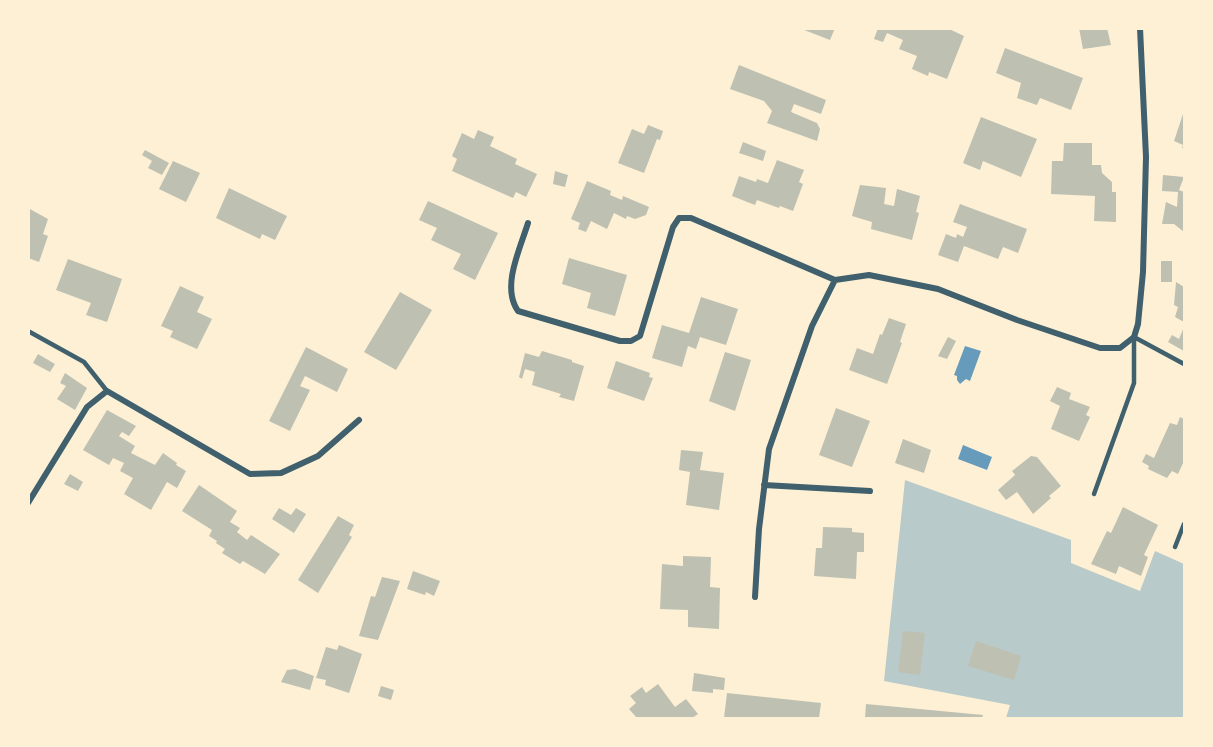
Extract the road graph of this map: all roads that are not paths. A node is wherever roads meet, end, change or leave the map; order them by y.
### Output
1 (1140, 28) edge
2 (528, 223) dead end
3 (835, 280) junction
4 (28, 331) edge
5 (1134, 337) junction
6 (1185, 364) edge
7 (107, 391) junction
8 (359, 420) dead end
9 (764, 485) junction
10 (870, 491) dead end
11 (1094, 494) dead end
12 (28, 503) edge
13 (1185, 524) edge
14 (1175, 547) dead end
15 (755, 597) dead end

1 - 5 street
2 - 3 street
3 - 5 street
3 - 9 street
4 - 7 lane
5 - 6 lane
5 - 11 lane
7 - 8 street
7 - 12 street
9 - 10 street
9 - 15 street
13 - 14 lane

